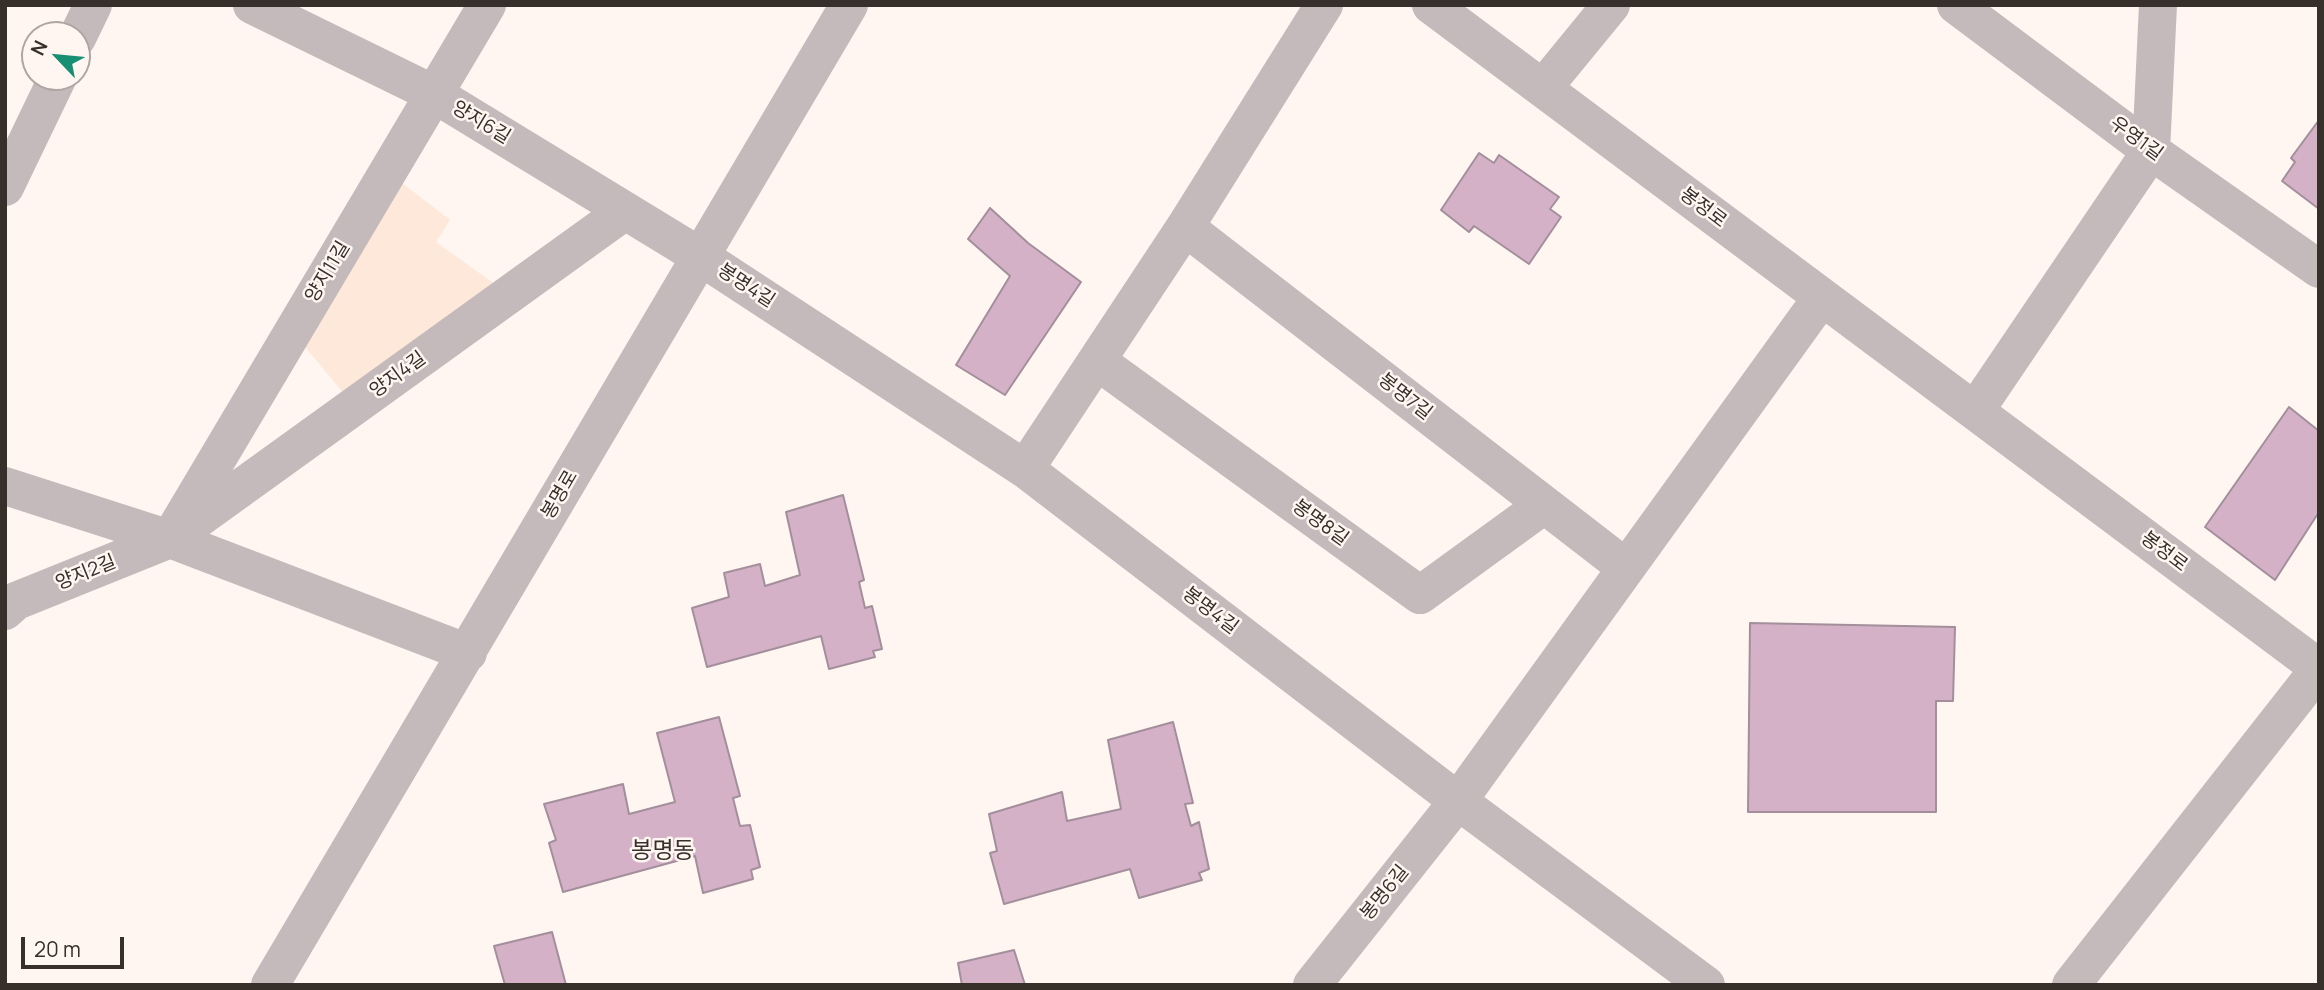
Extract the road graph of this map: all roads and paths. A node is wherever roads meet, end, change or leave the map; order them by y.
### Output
1 (93, 5) edge
2 (252, 5) edge
3 (487, 5) edge
4 (849, 5) edge
5 (1324, 5) edge
6 (1431, 5) edge
7 (1611, 5) edge
8 (1956, 5) edge
9 (2158, 5) edge
10 (85, 21) edge
11 (1543, 88) junction
12 (51, 91) edge
13 (434, 94) junction
14 (2151, 150) junction
15 (5, 187) edge
16 (625, 211) junction
17 (1185, 227) junction
18 (701, 257) junction
19 (2319, 269) edge
20 (1822, 297) junction
21 (1097, 361) junction
22 (1975, 411) junction
23 (1025, 469) junction
24 (11, 492) edge
25 (1544, 505) junction
26 (170, 539) junction
27 (1625, 567) junction
28 (5, 611) edge
29 (468, 653) junction
30 (2319, 668) edge
31 (1458, 801) junction
32 (270, 985) edge
33 (1311, 985) edge
34 (1706, 985) edge
35 (2071, 985) edge

1 - 10 street
2 - 13 street, 양지6길
3 - 13 street, 양지11길
4 - 18 street, 봉명로
5 - 17 street
6 - 11 street, 봉정로
7 - 11 street
8 - 14 street, 우영1길
9 - 14 street
11 - 20 street, 봉정로
12 - 15 street
13 - 16 street, 양지6길
13 - 26 street, 양지11길
14 - 19 street, 우영1길
14 - 22 street
16 - 18 street, 양지6길
16 - 26 street, 양지4길
17 - 21 street
17 - 25 street, 봉명7길
18 - 23 street, 봉명4길
18 - 29 street, 봉명로
20 - 22 street, 봉정로
20 - 27 street
21 - 23 street
21 - 25 street, 봉명8길
22 - 30 street, 봉정로
23 - 31 street, 봉명4길
24 - 26 street
25 - 27 street, 봉명7길
26 - 28 street, 양지2길
26 - 29 street
27 - 31 street
29 - 32 street, 봉명로
30 - 35 street, 봉정로
31 - 33 street, 봉명6길
31 - 34 street, 봉명4길

